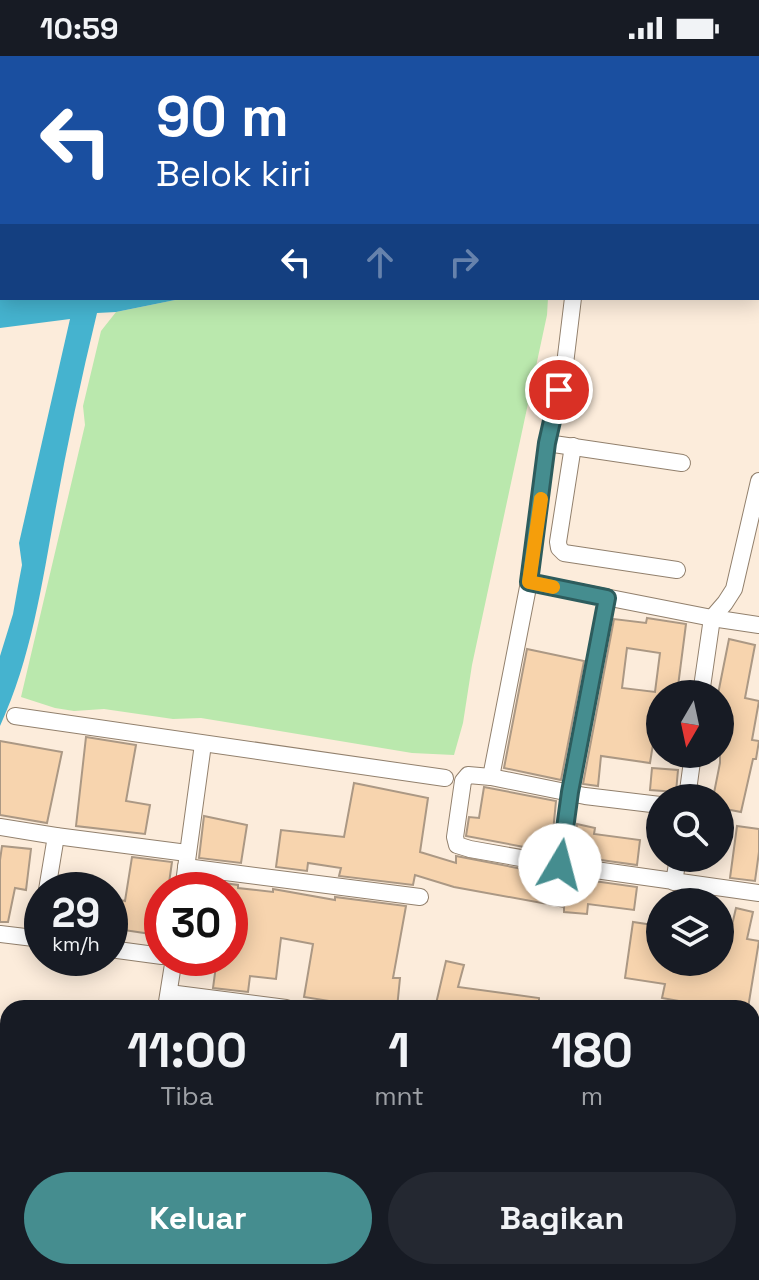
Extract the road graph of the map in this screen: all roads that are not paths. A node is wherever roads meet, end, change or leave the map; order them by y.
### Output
1 (573, 300) edge
2 (547, 443) junction
3 (573, 446) junction
4 (682, 463) dead end
5 (759, 481) edge
6 (677, 570) dead end
7 (529, 582) junction
8 (607, 598) junction
9 (712, 618) junction
10 (759, 625) edge
11 (703, 680) edge
12 (15, 716) dead end
13 (203, 744) junction
14 (491, 777) junction
15 (445, 778) dead end
16 (570, 792) junction
17 (646, 803) edge
18 (0, 827) edge
19 (56, 836) junction
20 (187, 860) junction
21 (560, 865) junction
22 (50, 872) edge
23 (185, 872) edge
24 (676, 872) edge
25 (674, 882) junction
26 (759, 893) edge
27 (420, 897) dead end
28 (0, 934) edge
29 (24, 937) edge
30 (171, 976) edge
31 (168, 1000) edge

1 - 2 street
2 - 3 street
2 - 7 street
3 - 4 street
3 - 6 street
5 - 9 street
7 - 8 street
7 - 14 street
8 - 9 street
8 - 16 street
9 - 10 street
9 - 11 street
12 - 13 street
13 - 15 street
13 - 20 street
14 - 16 street
14 - 21 street
16 - 17 street
16 - 21 street
18 - 19 street
19 - 20 street
19 - 22 street
20 - 23 street
20 - 27 street
21 - 25 street
24 - 25 street
25 - 26 street
28 - 29 street
30 - 31 street

